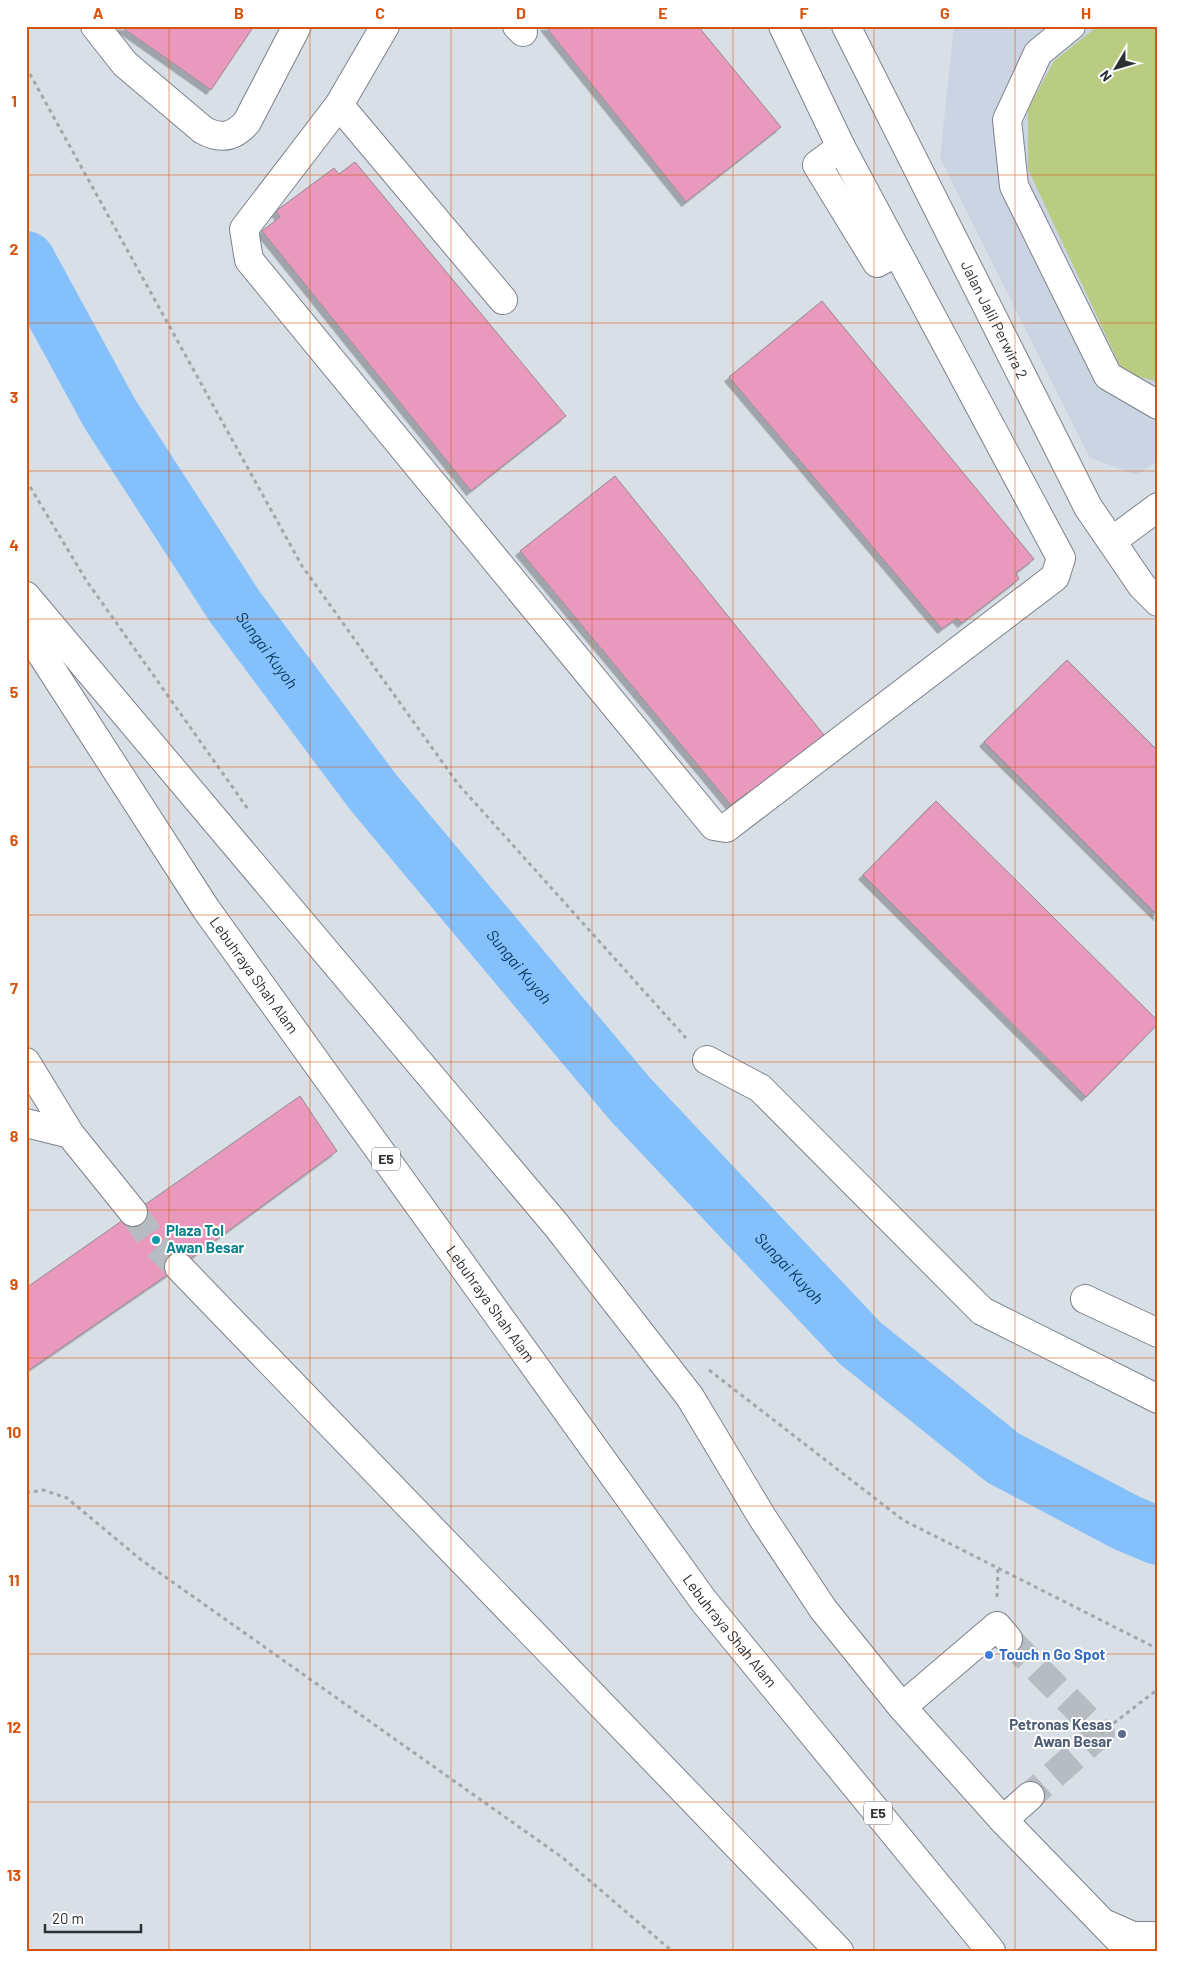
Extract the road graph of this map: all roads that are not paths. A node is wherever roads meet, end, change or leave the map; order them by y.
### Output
1 (95, 26) edge
2 (297, 26) edge
3 (385, 26) edge
4 (783, 26) edge
5 (846, 26) edge
6 (1071, 26) edge
7 (339, 105) junction
8 (503, 300) dead end
9 (1158, 405) edge
10 (1158, 508) edge
11 (1112, 541) junction
12 (26, 596) edge
13 (1158, 602) edge
14 (26, 630) edge
15 (706, 1060) road end
16 (26, 1062) edge
17 (26, 1123) edge
18 (70, 1134) junction
19 (133, 1212) tunnel mouth
20 (179, 1267) tunnel mouth
21 (1084, 1299) dead end
22 (1158, 1333) edge
23 (1158, 1399) edge
24 (1008, 1639) tunnel mouth
25 (902, 1707) junction
26 (1030, 1796) tunnel mouth
27 (1004, 1820) junction
28 (1102, 1923) junction
29 (1158, 1936) edge
30 (839, 1951) edge
31 (991, 1951) edge
32 (1130, 1951) edge

1 - 2 main road
3 - 7 main road
4 - 7 main road
5 - 11 main road, Jalan Jalil Perwira 2
6 - 9 main road
7 - 8 main road
10 - 11 main road
11 - 13 main road, Jalan Jalil Perwira 2
12 - 25 main road
14 - 31 main road, Lebuhraya Shah Alam / E5
15 - 23 main road
16 - 18 main road
17 - 18 main road
18 - 19 main road
20 - 30 main road
21 - 22 main road
24 - 25 main road
25 - 27 main road
26 - 27 main road
27 - 28 main road
28 - 29 main road
28 - 32 main road

